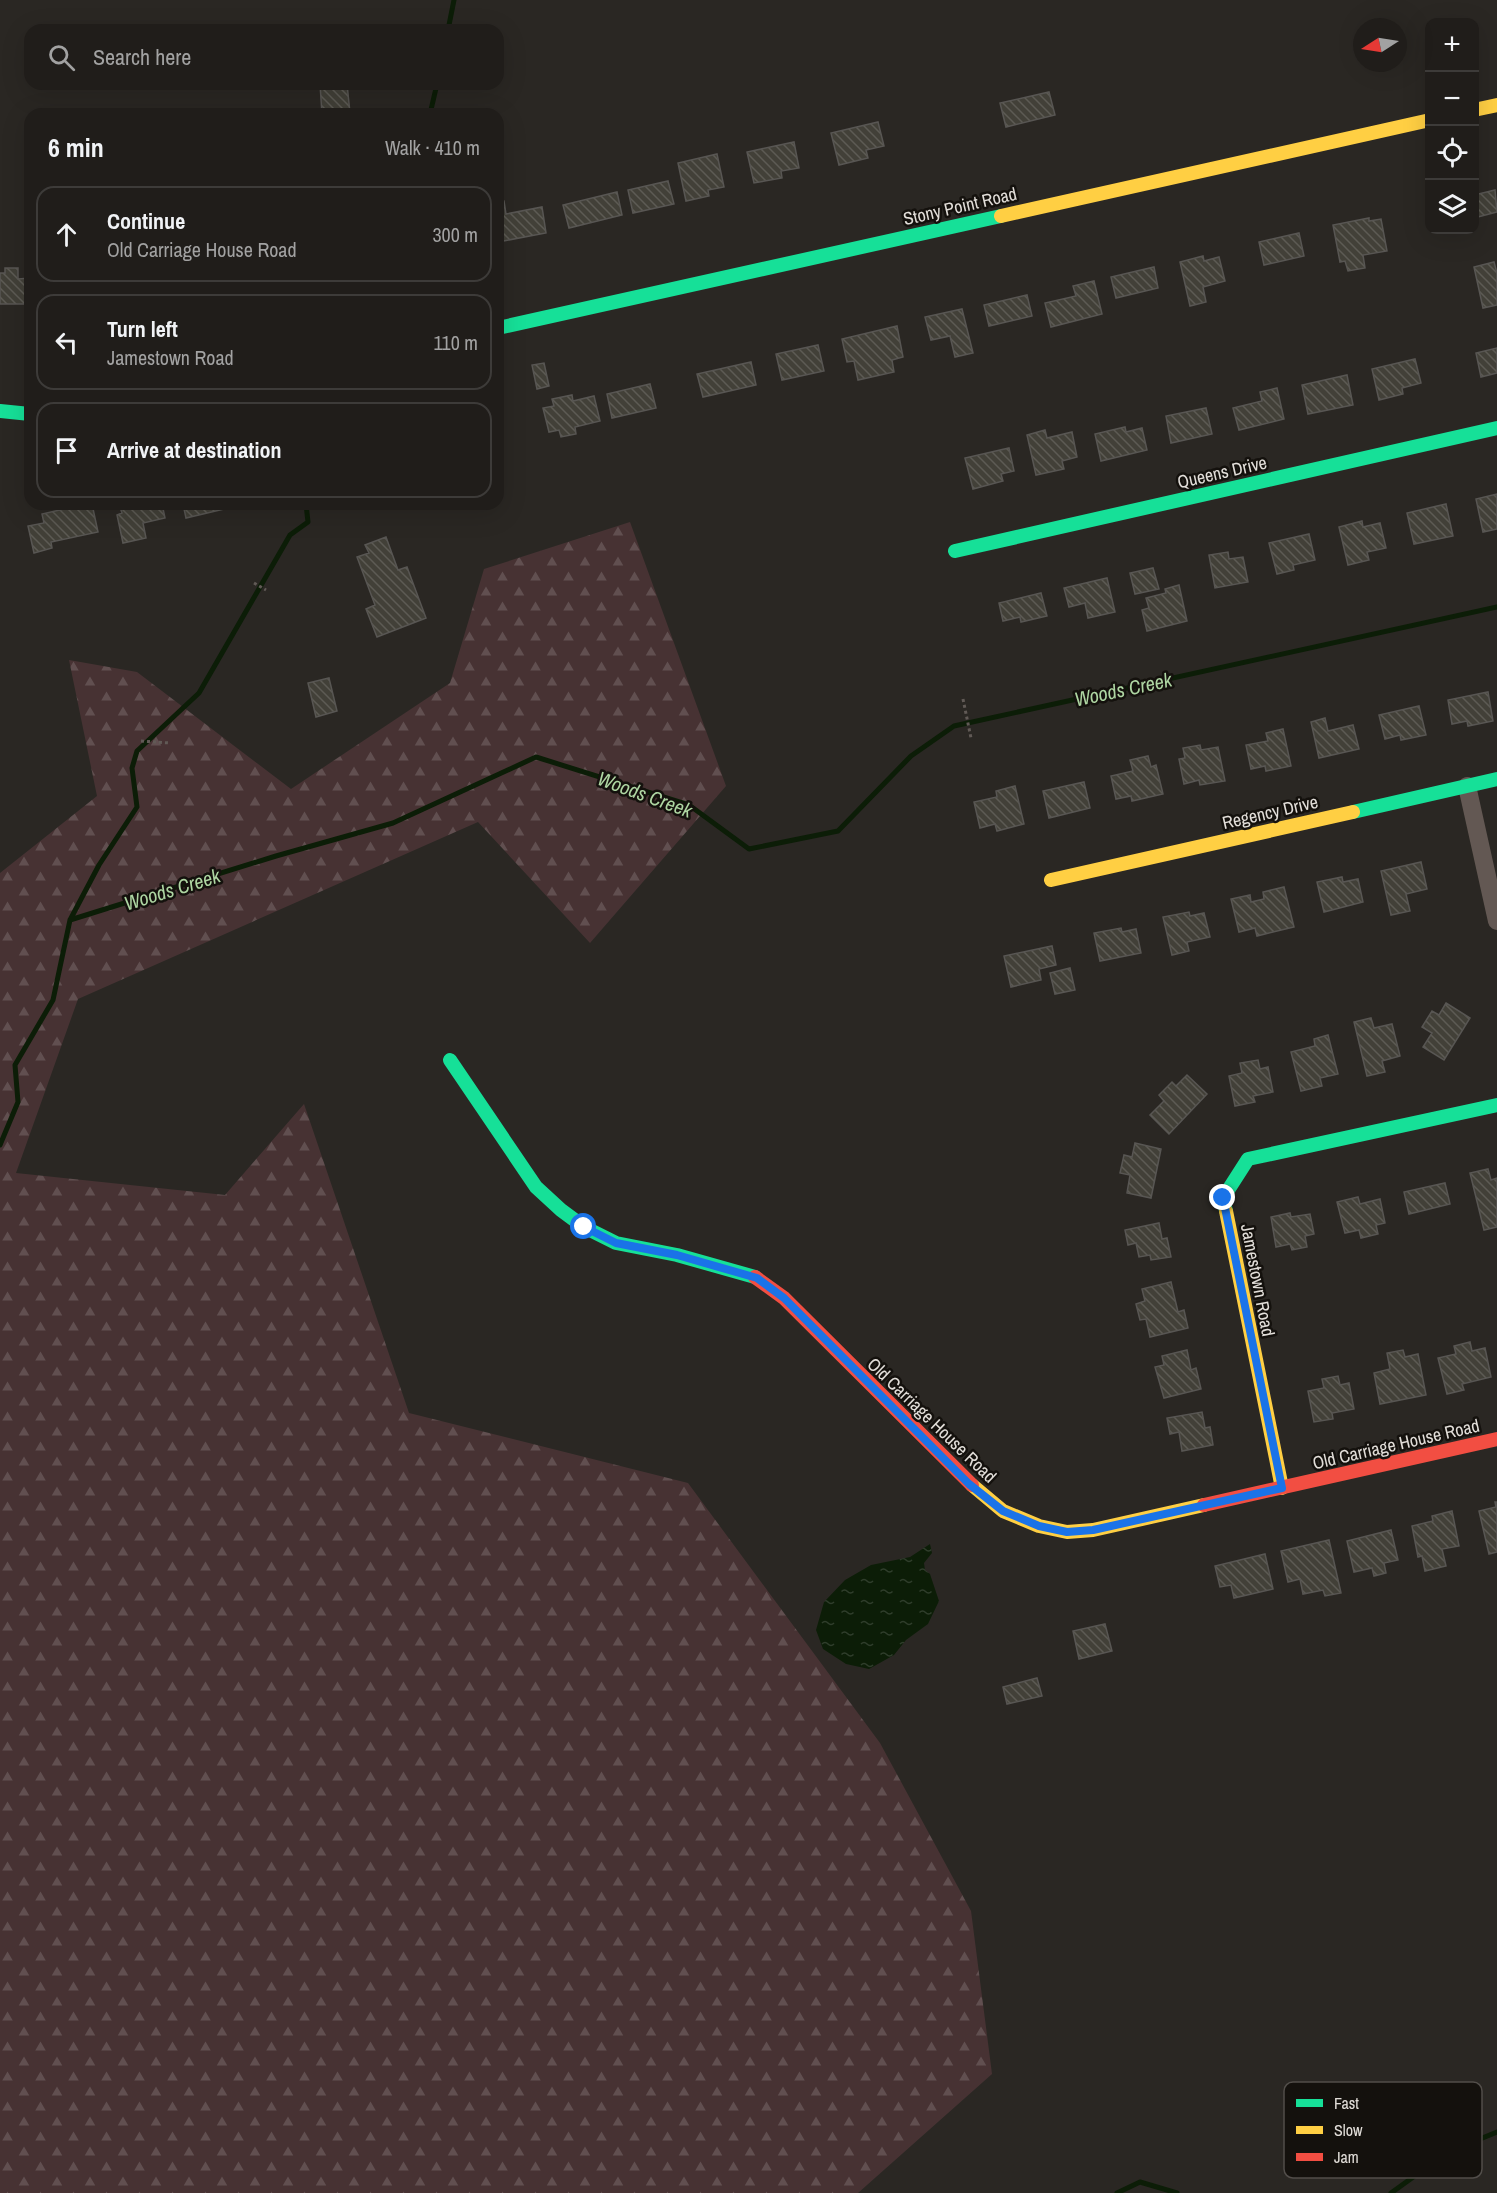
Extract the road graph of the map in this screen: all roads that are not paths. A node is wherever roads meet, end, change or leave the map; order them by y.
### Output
1 (1497, 105) edge
2 (1479, 109) edge
3 (1425, 121) edge
4 (504, 327) edge
5 (0, 411) edge
6 (24, 413) edge
7 (1497, 428) edge
8 (955, 551) dead end
9 (1497, 779) edge
10 (1467, 786) junction
11 (1051, 880) dead end
12 (1497, 921) edge
13 (450, 1060) dead end
14 (1497, 1105) edge
15 (1497, 1439) edge
16 (1282, 1488) junction

1 - 2 street
3 - 4 street, Stony Point Road
5 - 6 street
7 - 8 street, Queens Drive
9 - 10 street, Regency Drive
10 - 11 street, Regency Drive
10 - 12 street
13 - 16 street, Old Carriage House Road
14 - 16 street, Jamestown Road
15 - 16 street, Old Carriage House Road

